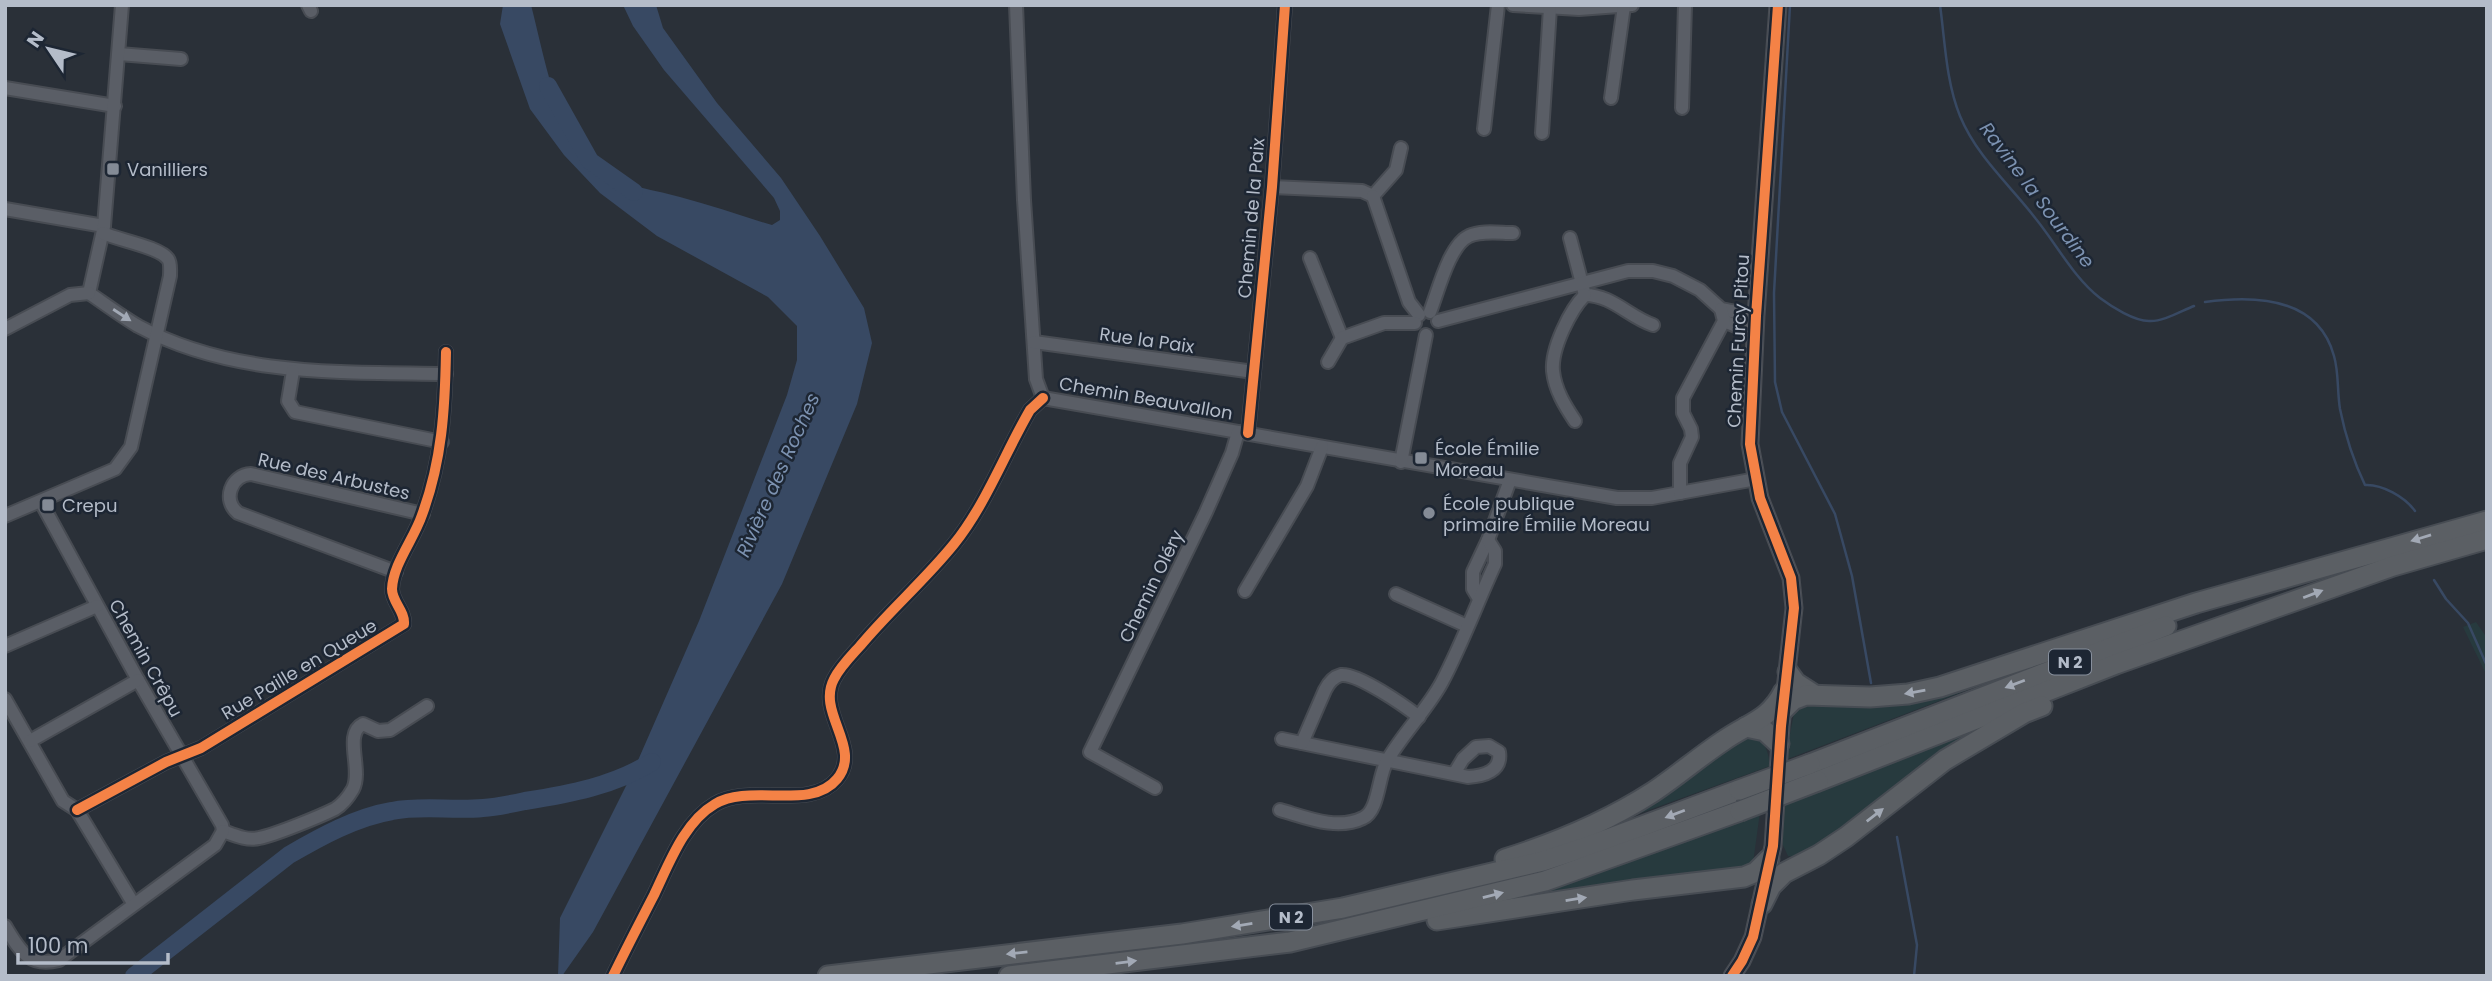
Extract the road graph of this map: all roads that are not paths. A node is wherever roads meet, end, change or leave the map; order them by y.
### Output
1 (122, 5) edge
2 (1016, 5) edge
3 (1285, 5) edge
4 (1498, 5) edge
5 (1513, 5) edge
6 (1685, 5) edge
7 (1778, 5) edge
8 (1628, 6) edge
9 (1550, 8) junction
10 (119, 54) junction
11 (181, 59) dead end
12 (5, 88) edge
13 (1611, 98) dead end
14 (115, 106) junction
15 (1682, 108) dead end
16 (1484, 129) dead end
17 (1542, 133) dead end
18 (1401, 148) dead end
19 (1272, 187) junction
20 (1373, 196) junction
21 (5, 209) edge
22 (103, 230) junction
23 (1513, 233) dead end
24 (1570, 237) dead end
25 (1310, 258) dead end
26 (1584, 289) junction
27 (89, 293) junction
28 (1722, 315) junction
29 (1756, 316) junction
30 (1426, 318) junction
31 (1653, 325) dead end
32 (5, 329) edge
33 (156, 334) junction
34 (1755, 334) junction
35 (1426, 335) junction
36 (1342, 338) junction
37 (1034, 342) junction
38 (446, 352) dead end
39 (1328, 362) dead end
40 (293, 371) junction
41 (1254, 372) junction
42 (446, 374) junction
43 (1043, 398) junction
44 (1575, 421) dead end
45 (1243, 433) junction
46 (442, 442) junction
47 (1322, 447) junction
48 (1401, 462) junction
49 (1756, 479) junction
50 (1510, 480) junction
51 (1680, 493) junction
52 (41, 502) junction
53 (423, 514) junction
54 (5, 516) edge
55 (2487, 521) edge
56 (2487, 539) edge
57 (2332, 565) junction
58 (397, 572) junction
59 (1245, 591) dead end
60 (1396, 594) dead end
61 (97, 606) junction
62 (2249, 618) junction
63 (1467, 626) junction
64 (5, 646) edge
65 (138, 680) junction
66 (1786, 681) junction
67 (1813, 694) junction
68 (5, 699) edge
69 (427, 706) dead end
70 (1782, 711) junction
71 (1419, 717) junction
72 (1746, 727) junction
73 (1282, 740) dead end
74 (30, 741) junction
75 (1302, 743) junction
76 (1779, 744) junction
77 (182, 756) junction
78 (1387, 761) junction
79 (1814, 772) junction
80 (1454, 774) dead end
81 (1155, 788) dead end
82 (76, 810) junction
83 (1280, 810) dead end
84 (223, 831) junction
85 (1771, 853) junction
86 (1819, 855) junction
87 (1732, 878) junction
88 (133, 904) junction
89 (1762, 904) junction
90 (1343, 908) junction
91 (5, 926) edge
92 (1290, 942) junction
93 (613, 976) edge
94 (828, 976) edge
95 (1009, 976) edge
96 (1731, 976) edge

1 - 10 street
2 - 37 street, Chemin Beauvallon
3 - 19 street, Chemin de la Paix
4 - 16 street
5 - 9 street
6 - 15 street
7 - 29 street, Chemin Furcy Pitou
8 - 9 street
8 - 13 street
9 - 17 street
10 - 11 street
10 - 14 street
12 - 14 street
14 - 22 street
18 - 20 street
19 - 20 street
19 - 41 street, Chemin de la Paix
20 - 30 street
21 - 22 street
22 - 27 street
22 - 33 street
23 - 30 street
24 - 26 street
25 - 36 street
26 - 28 street
26 - 30 street
26 - 31 street
26 - 44 street
27 - 32 street
27 -> 33 street
28 - 29 street
28 - 34 street
28 - 51 street
29 - 34 street, Chemin Furcy Pitou
30 - 35 street
30 - 35 street
30 - 36 street
33 - 40 street
33 - 52 street
34 - 49 street, Chemin Furcy Pitou
35 - 48 street
36 - 39 street
37 - 41 street, Rue la Paix
37 - 43 street, Chemin Beauvallon
38 - 42 street, Rue Paille en Queue
40 - 42 street
40 - 46 street
41 - 45 street, Chemin de la Paix
42 - 46 street, Rue Paille en Queue
43 - 45 street, Chemin Beauvallon
43 - 93 street
45 - 47 street, Chemin Beauvallon
45 - 81 street, Chemin Oléry
46 - 53 street, Rue Paille en Queue
47 - 48 street, Chemin Beauvallon
47 - 59 street
48 - 50 street, Chemin Beauvallon
49 - 51 street, Chemin Beauvallon
49 - 66 street, Chemin Furcy Pitou
50 - 51 street, Chemin Beauvallon
50 - 63 street
52 - 54 street
52 - 61 street, Chemin Crêpu
53 - 58 street, Rue Paille en Queue
53 - 58 street, Rue des Arbustes
55 -> 57 highway, N 2
62 -> 56 highway, N 2
57 -> 67 highway
57 -> 79 highway, N 2
58 - 77 street, Rue Paille en Queue
60 - 63 street
61 - 64 street
61 - 65 street, Chemin Crêpu
62 - 79 highway, N 2
86 -> 62 highway
63 - 71 street
65 - 74 street
65 - 77 street, Chemin Crêpu
66 - 67 highway
66 - 70 street, Chemin Furcy Pitou
66 - 72 highway
67 - 70 highway
68 - 74 street
69 - 84 street
70 - 76 street, Chemin Furcy Pitou
71 - 75 street
71 - 78 street
72 - 76 highway
72 - 90 highway
73 - 75 street
74 - 82 street
75 - 78 street
76 - 85 street, Chemin Furcy Pitou
77 - 82 street
77 - 84 street, Chemin Crêpu
78 - 80 street
78 - 83 street
79 -> 90 highway, N 2, bridge
92 -> 79 highway, N 2, bridge
82 - 88 street
84 - 88 street
85 - 86 highway
85 - 87 highway
85 - 89 street, Chemin Furcy Pitou
86 - 89 highway
87 - 89 highway
92 -> 87 highway
88 - 91 street
89 - 96 street, Chemin Furcy Pitou
90 -> 94 highway, N 2
95 -> 92 highway, N 2

